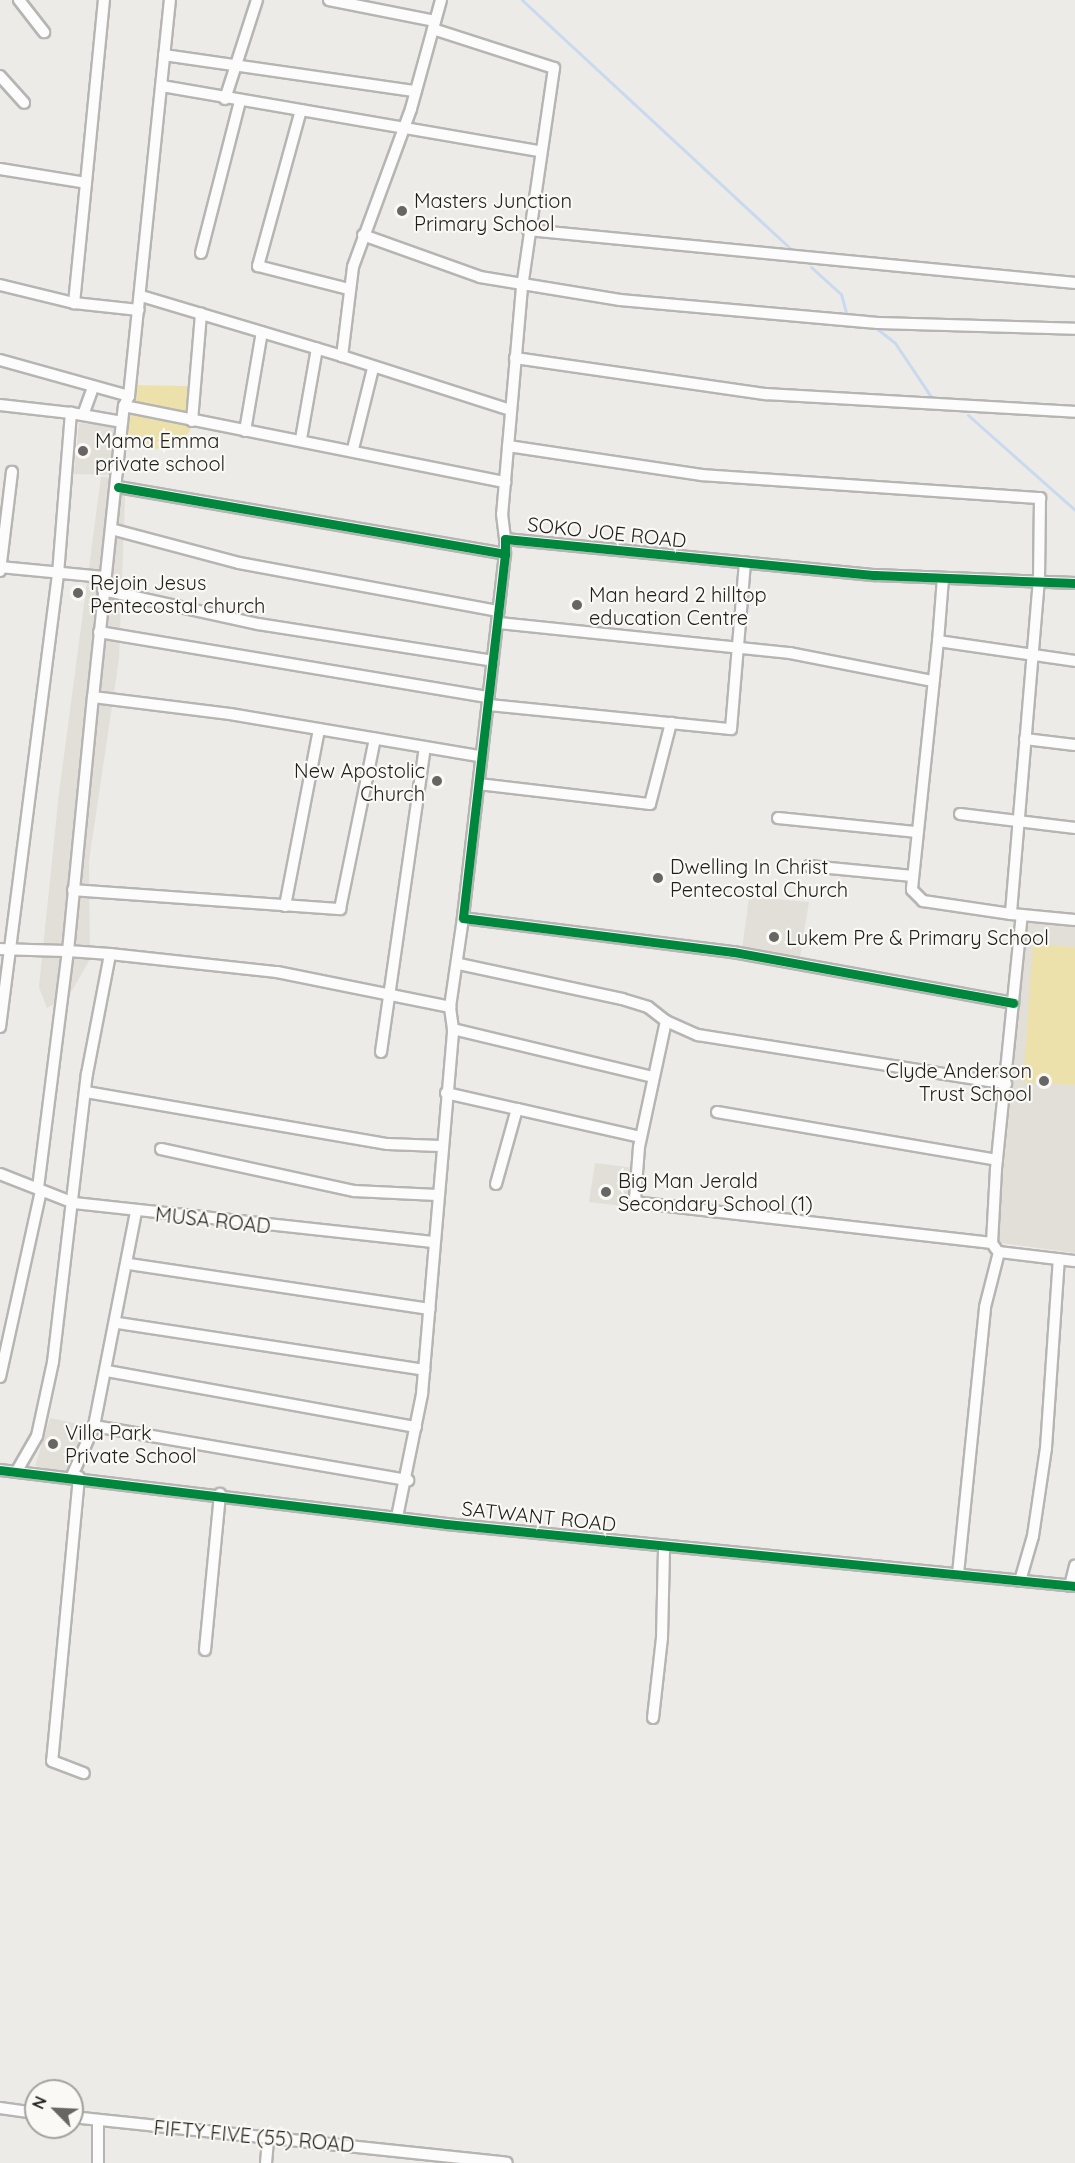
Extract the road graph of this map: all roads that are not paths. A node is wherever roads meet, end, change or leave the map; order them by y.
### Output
1 (19, 0) edge
2 (170, 0) edge
3 (257, 0) edge
4 (329, 0) edge
5 (441, 0) edge
6 (101, 2) edge
7 (434, 25) junction
8 (44, 32) dead end
9 (164, 56) junction
10 (233, 63) junction
11 (0, 76) edge
12 (162, 86) junction
13 (415, 91) junction
14 (225, 99) junction
15 (240, 101) junction
16 (24, 103) dead end
17 (301, 110) junction
18 (405, 127) junction
19 (540, 152) junction
20 (0, 169) edge
21 (86, 183) junction
22 (528, 230) junction
23 (363, 235) junction
24 (201, 253) dead end
25 (1075, 283) edge
26 (0, 285) edge
27 (522, 287) junction
28 (349, 290) junction
29 (141, 296) junction
30 (74, 303) junction
31 (139, 310) junction
32 (201, 313) junction
33 (1075, 329) edge
34 (262, 332) junction
35 (317, 348) junction
36 (342, 356) junction
37 (515, 358) junction
38 (0, 360) edge
39 (373, 368) junction
40 (93, 387) junction
41 (127, 401) junction
42 (0, 405) edge
43 (510, 410) junction
44 (1075, 412) edge
45 (71, 413) junction
46 (83, 415) junction
47 (192, 421) junction
48 (122, 422) junction
49 (245, 431) junction
50 (302, 439) junction
51 (508, 446) junction
52 (353, 449) junction
53 (12, 472) dead end
54 (505, 482) junction
55 (118, 487) junction
56 (111, 529) junction
57 (505, 539) junction
58 (505, 554) junction
59 (745, 563) junction
60 (0, 568) edge
61 (58, 574) junction
62 (104, 577) junction
63 (943, 578) junction
64 (1039, 579) junction
65 (1075, 583) edge
66 (103, 590) junction
67 (499, 611) junction
68 (499, 623) junction
69 (99, 632) junction
70 (938, 641) junction
71 (741, 647) junction
72 (1031, 655) junction
73 (493, 661) junction
74 (1075, 661) edge
75 (933, 681) junction
76 (93, 697) junction
77 (489, 701) junction
78 (671, 723) junction
79 (319, 729) junction
80 (375, 739) junction
81 (1025, 739) junction
82 (1075, 745) edge
83 (425, 747) junction
84 (478, 756) junction
85 (479, 784) junction
86 (960, 814) dead end
87 (778, 818) dead end
88 (1018, 822) junction
89 (1075, 828) edge
90 (917, 832) junction
91 (809, 866) dead end
92 (913, 876) junction
93 (73, 890) junction
94 (285, 906) junction
95 (1016, 915) junction
96 (463, 918) junction
97 (1075, 920) edge
98 (5, 950) edge
99 (68, 951) junction
100 (111, 954) junction
101 (459, 964) junction
102 (388, 997) junction
103 (1013, 1003) junction
104 (2, 1006) edge
105 (450, 1007) junction
106 (666, 1022) junction
107 (0, 1027) edge
108 (453, 1029) junction
109 (381, 1052) dead end
110 (653, 1077) junction
111 (1006, 1084) junction
112 (86, 1092) junction
113 (446, 1093) junction
114 (517, 1109) junction
115 (717, 1112) dead end
116 (640, 1137) junction
117 (440, 1146) junction
118 (161, 1149) dead end
119 (997, 1160) junction
120 (0, 1174) edge
121 (496, 1184) dead end
122 (39, 1189) junction
123 (437, 1195) junction
124 (74, 1203) junction
125 (136, 1212) junction
126 (433, 1242) junction
127 (995, 1248) junction
128 (1059, 1259) junction
129 (1075, 1261) edge
130 (129, 1264) junction
131 (430, 1309) junction
132 (118, 1323) junction
133 (424, 1370) junction
134 (106, 1371) junction
135 (0, 1377) edge
136 (94, 1426) junction
137 (416, 1427) junction
138 (18, 1468) junction
139 (0, 1470) edge
140 (75, 1476) junction
141 (408, 1480) junction
142 (219, 1494) junction
143 (397, 1517) junction
144 (664, 1547) junction
145 (1075, 1566) edge
146 (958, 1574) junction
147 (1020, 1581) junction
148 (1073, 1586) edge
149 (205, 1650) dead end
150 (652, 1719) dead end
151 (84, 1773) dead end
152 (0, 2108) edge
153 (24, 2111) edge
154 (84, 2118) edge
155 (98, 2120) junction
156 (268, 2138) junction
157 (98, 2163) edge
158 (266, 2163) edge
159 (507, 2163) edge

1 - 8 street
2 - 9 street
3 - 10 street
4 - 7 street
5 - 7 street
6 - 21 street
7 - 13 street
7 - 19 street
9 - 10 street
9 - 12 street
10 - 13 street
10 - 14 street
11 - 16 street
12 - 14 street
12 - 29 street
13 - 18 street
14 - 15 street
15 - 17 street
15 - 24 street
17 - 18 street
17 - 28 street
18 - 19 street
18 - 23 street
19 - 22 street
20 - 21 street
21 - 30 street
22 - 25 street
22 - 27 street
23 - 27 street
23 - 28 street
26 - 30 street
27 - 33 street
27 - 37 street
28 - 36 street
29 - 31 street
29 - 32 street
30 - 31 street
31 - 41 street
32 - 34 street
32 - 47 street
34 - 35 street
34 - 49 street
35 - 36 street
35 - 50 street
36 - 39 street
37 - 43 street
37 - 44 street
38 - 40 street
39 - 43 street
39 - 52 street
40 - 41 street
40 - 46 street
41 - 47 street
41 - 48 street
42 - 45 street
43 - 51 street
45 - 46 street
45 - 61 street
46 - 48 street
47 - 49 street
48 - 55 street
49 - 50 street
50 - 52 street
51 - 54 street
51 - 64 street
52 - 54 street
53 - 60 street
54 - 57 street
55 - 56 street
55 - 58 street, SOKO JOE ROAD
56 - 62 street
56 - 67 street
57 - 58 street, SOKO JOE ROAD
57 - 59 street, SOKO JOE ROAD
58 - 67 street
59 - 63 street, SOKO JOE ROAD
59 - 71 street
60 - 61 street
61 - 62 street
61 - 98 street
62 - 66 street
63 - 64 street, SOKO JOE ROAD
63 - 70 street
64 - 65 street, SOKO JOE ROAD
64 - 72 street
66 - 69 street
66 - 73 street
67 - 68 street
68 - 71 street
68 - 73 street
69 - 76 street
69 - 77 street
70 - 72 street
70 - 75 street
71 - 75 street
71 - 78 street
72 - 74 street
72 - 81 street
73 - 77 street
75 - 90 street
76 - 79 street
76 - 93 street
77 - 78 street
77 - 84 street
78 - 85 street
79 - 80 street
79 - 94 street
80 - 83 street
80 - 94 street
81 - 82 street
81 - 88 street
83 - 84 street
83 - 102 street
84 - 85 street
85 - 96 street
86 - 88 street
87 - 90 street
88 - 89 street
88 - 95 street
90 - 92 street
91 - 92 street
92 - 95 street
93 - 94 street
93 - 99 street
95 - 97 street
95 - 103 street
96 - 101 street
96 - 103 street
98 - 99 street
98 - 104 street
99 - 100 street
99 - 122 street
100 - 102 street
100 - 112 street
101 - 105 street
101 - 106 street
102 - 105 street
102 - 109 street
103 - 111 street
104 - 107 street
105 - 108 street
106 - 110 street
106 - 111 street
108 - 110 street
108 - 113 street
110 - 116 street
111 - 119 street
112 - 117 street
112 - 124 street
113 - 114 street
113 - 117 street
114 - 116 street
114 - 121 street
115 - 119 street
116 - 127 street
117 - 123 street
118 - 123 street
119 - 127 street
120 - 122 street, MUSA ROAD
122 - 124 street, MUSA ROAD
122 - 135 street
123 - 126 street
124 - 125 street, MUSA ROAD
124 - 138 street
125 - 126 street, MUSA ROAD
125 - 130 street
126 - 131 street
127 - 128 street
127 - 146 street
128 - 129 street
128 - 147 street
130 - 131 street
130 - 132 street
131 - 133 street
132 - 133 street
132 - 134 street
133 - 137 street
134 - 136 street
134 - 137 street
136 - 140 street
136 - 141 street
137 - 141 street
138 - 139 street, SATWANT ROAD
138 - 140 street, SATWANT ROAD
140 - 142 street, SATWANT ROAD
140 - 151 street
141 - 143 street
142 - 143 street, SATWANT ROAD
142 - 149 street
143 - 144 street, SATWANT ROAD
144 - 146 street, SATWANT ROAD
144 - 150 street
145 - 148 street
146 - 147 street, SATWANT ROAD
147 - 148 street, SATWANT ROAD
152 - 153 street
154 - 155 street, FIFTY FIVE (55) ROAD
155 - 156 street, FIFTY FIVE (55) ROAD
155 - 157 street
156 - 158 street
156 - 159 street, FIFTY FIVE (55) ROAD

